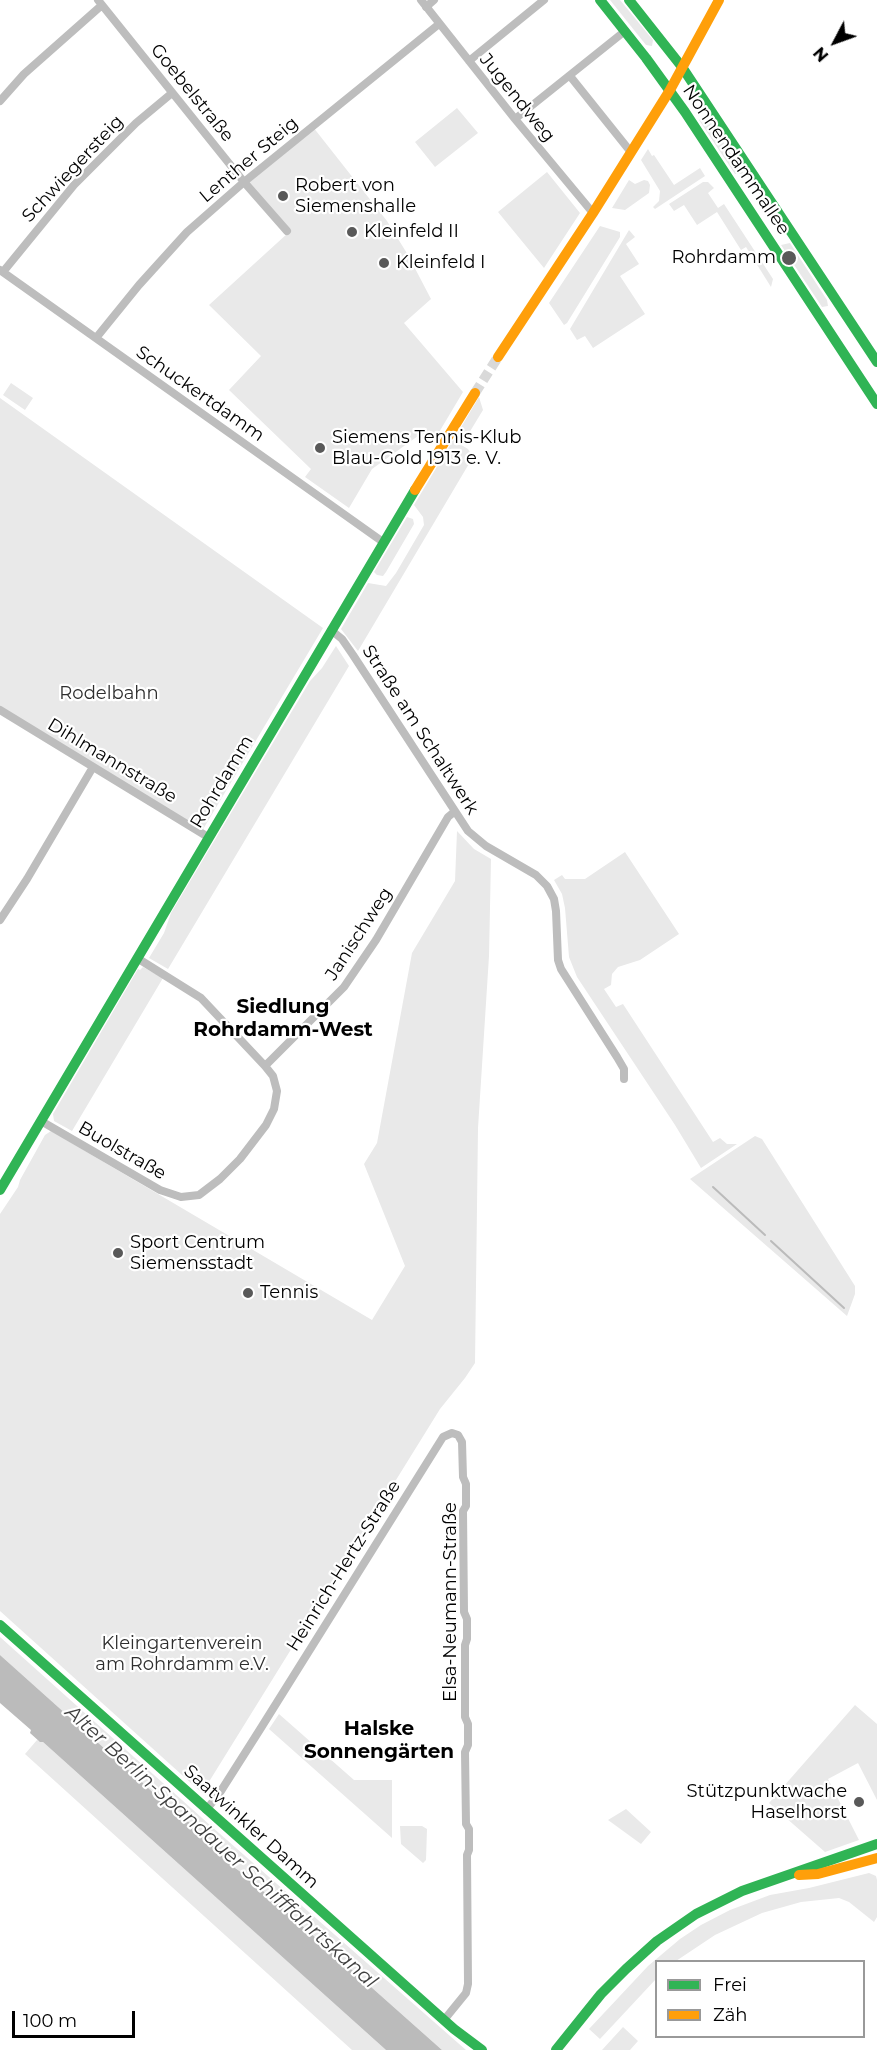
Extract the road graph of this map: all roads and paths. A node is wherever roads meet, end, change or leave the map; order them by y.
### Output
1 (434, 0) edge
2 (544, 0) edge
3 (600, 0) edge
4 (630, 0) edge
5 (719, 0) edge
6 (100, 2) edge
7 (423, 3) edge
8 (439, 24) junction
9 (625, 31) junction
10 (469, 61) junction
11 (682, 67) junction
12 (570, 76) junction
13 (670, 90) junction
14 (172, 93) junction
15 (0, 100) edge
16 (514, 119) junction
17 (630, 151) junction
18 (244, 182) junction
19 (593, 213) junction
20 (287, 231) dead end
21 (2, 271) edge
22 (96, 338) junction
23 (498, 357) tunnel mouth
24 (877, 362) edge
25 (475, 393) tunnel mouth
26 (877, 404) edge
27 (383, 542) junction
28 (332, 630) junction
29 (0, 710) edge
30 (93, 767) junction
31 (454, 812) junction
32 (208, 837) junction
33 (0, 920) edge
34 (137, 958) junction
35 (265, 1065) junction
36 (624, 1079) dead end
37 (41, 1121) junction
38 (0, 1190) edge
39 (452, 1432) joint
40 (0, 1624) edge
41 (206, 1810) junction
42 (877, 1844) edge
43 (877, 1858) edge
44 (789, 1875) junction
45 (444, 2020) junction
46 (483, 2050) edge
47 (556, 2050) edge

1 - 7 street
2 - 10 street
3 - 9 main road, Nonnendammallee
4 - 11 main road, Nonnendammallee
5 - 11 main road
6 - 14 street, Goebelstraße
6 - 15 street
7 - 8 street, Jugendweg
8 - 10 street, Jugendweg
8 - 18 street, Lenther Steig
9 - 12 street
9 - 13 main road, Nonnendammallee
10 - 16 street, Jugendweg
11 - 13 main road
11 - 24 main road, Nonnendammallee
12 - 16 street
12 - 17 street
13 - 17 main road
13 - 26 main road, Nonnendammallee
14 - 18 street, Goebelstraße
14 - 21 street, Schwiegersteig
16 - 19 street, Jugendweg
17 - 19 main road
18 - 20 street, Goebelstraße
18 - 22 street, Lenther Steig
19 - 23 main road
21 - 22 street, Schuckertdamm
22 - 27 street, Schuckertdamm
25 - 27 main road, Rohrdamm
27 - 28 main road, Rohrdamm
28 - 31 street, Straße am Schaltwerk
28 - 32 main road, Rohrdamm
29 - 30 street, Dihlmannstraße
30 - 32 street, Dihlmannstraße
30 - 33 street
31 - 35 street, Janischweg
31 - 36 street, Straße am Schaltwerk
32 - 34 main road, Rohrdamm
34 - 35 street
34 - 37 main road, Rohrdamm
35 - 37 street, Buolstraße
37 - 38 main road, Rohrdamm
39 - 41 street, Heinrich-Hertz-Straße
39 - 45 street, Elsa-Neumann-Straße
40 - 41 main road, Saatwinkler Damm
41 - 45 main road, Saatwinkler Damm
42 - 44 main road
43 - 44 main road
44 - 47 main road
45 - 46 main road, Saatwinkler Damm

